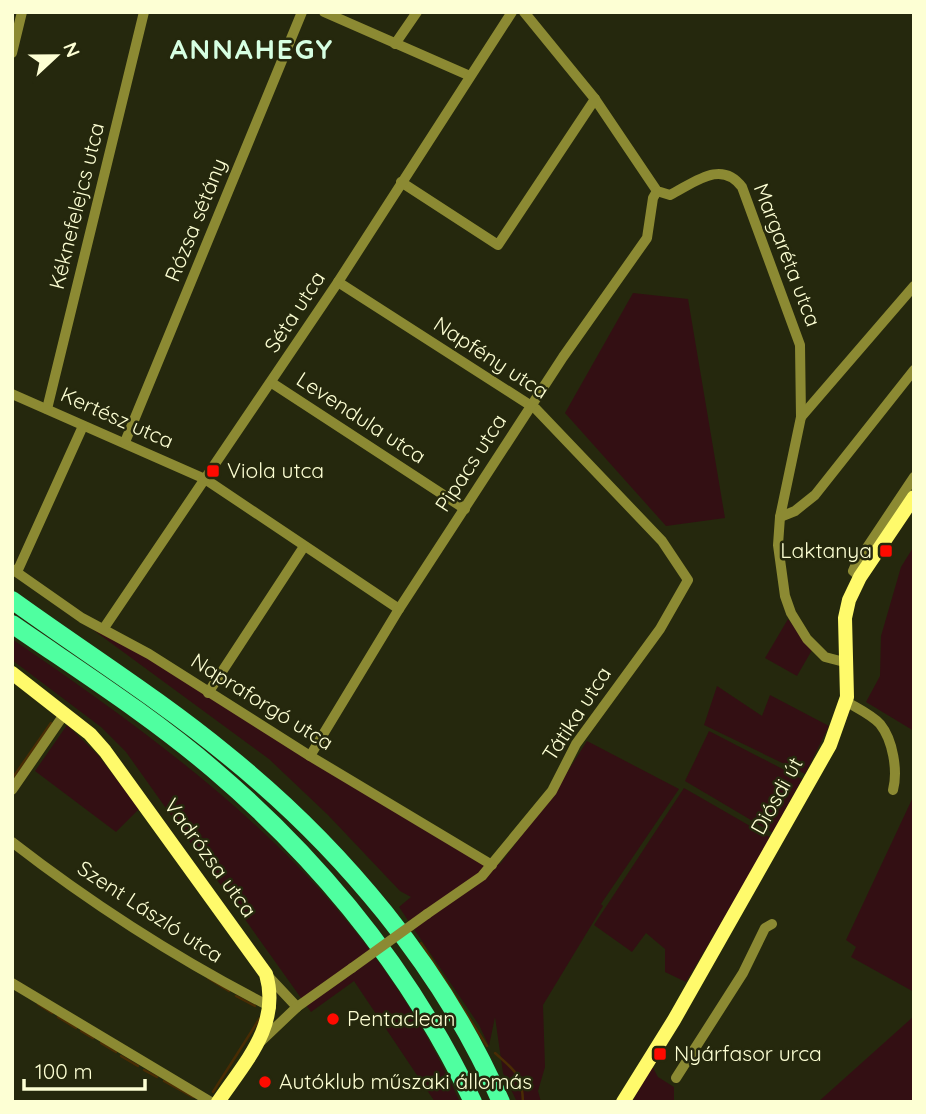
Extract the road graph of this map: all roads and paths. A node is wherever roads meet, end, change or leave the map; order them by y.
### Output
1 (22, 12) edge
2 (144, 12) edge
3 (302, 12) edge
4 (324, 12) edge
5 (417, 12) edge
6 (512, 12) edge
7 (524, 12) edge
8 (395, 44) junction
9 (12, 53) edge
10 (470, 76) junction
11 (595, 99) junction
12 (401, 182) junction
13 (657, 191) junction
14 (338, 282) junction
15 (914, 286) edge
16 (914, 370) edge
17 (272, 383) junction
18 (12, 394) edge
19 (530, 407) junction
20 (47, 409) junction
21 (801, 417) junction
22 (83, 426) junction
23 (125, 442) junction
24 (914, 477) edge
25 (205, 479) junction
26 (914, 497) edge
27 (465, 509) junction
28 (780, 517) junction
29 (303, 548) junction
30 (15, 571) edge
31 (860, 577) junction
32 (688, 580) joint
33 (12, 600) edge
34 (399, 609) junction
35 (12, 624) edge
36 (104, 628) junction
37 (848, 663) junction
38 (12, 673) edge
39 (208, 693) junction
40 (847, 702) junction
41 (65, 713) junction
42 (310, 756) junction
43 (12, 790) edge
44 (894, 790) dead end
45 (12, 842) edge
46 (492, 865) junction
47 (772, 924) dead end
48 (266, 974) junction
49 (12, 983) edge
50 (288, 998) junction
51 (309, 999) junction
52 (271, 1007) junction
53 (297, 1007) junction
54 (254, 1048) junction
55 (676, 1077) dead end
56 (500, 1099) edge
57 (211, 1102) edge
58 (218, 1102) edge
59 (474, 1102) edge
60 (623, 1102) edge

1 - 9 street
2 - 20 street, Kéknefelejcs utca
3 - 23 street, Rózsa sétány
4 - 8 street
5 - 8 street
6 - 10 street, Séta utca
7 - 11 street
8 - 10 street
10 - 12 street, Séta utca
11 - 12 street
11 - 13 street
12 - 14 street, Séta utca
13 - 19 street, Pipacs utca
13 - 21 street, Margaréta utca
14 - 17 street, Séta utca
14 - 19 street, Napfény utca
15 - 21 street
16 - 28 street
17 - 25 street, Séta utca
17 - 27 street, Levendula utca
18 - 20 street, Kertész utca
19 - 27 street, Pipacs utca
19 - 32 street, Napfény utca
20 - 22 street, Kertész utca
21 - 28 street, Margaréta utca
22 - 23 street, Kertész utca
22 - 30 street
23 - 25 street, Kertész utca
24 - 31 street
25 - 29 street
25 - 36 street, Séta utca
26 - 31 main road, Diósdi út
27 - 34 street, Pipacs utca
28 - 37 street, Margaréta utca
29 - 34 street
29 - 39 street
30 - 36 street, Napraforgó utca
31 - 37 main road, Diósdi út
32 - 46 street, Tátika utca
33 - 56 highway
34 - 42 street, Pipacs utca
35 - 59 highway
36 - 39 street, Napraforgó utca
37 - 40 main road, Diósdi út
38 - 41 main road, Vadrózsa utca
39 - 42 street, Napraforgó utca
40 - 44 street
40 - 60 main road, Diósdi út
41 - 43 street
41 - 48 main road, Vadrózsa utca
42 - 46 street, Napraforgó utca
45 - 52 street, Szent László utca
46 - 51 street, Tátika utca, bridge
47 - 55 street
48 - 50 street
48 - 52 main road, Vadrózsa utca
49 - 57 street
50 - 51 street
50 - 53 street
51 - 53 street, Tátika utca
52 - 54 main road
53 - 54 street, Tátika utca
54 - 58 main road

